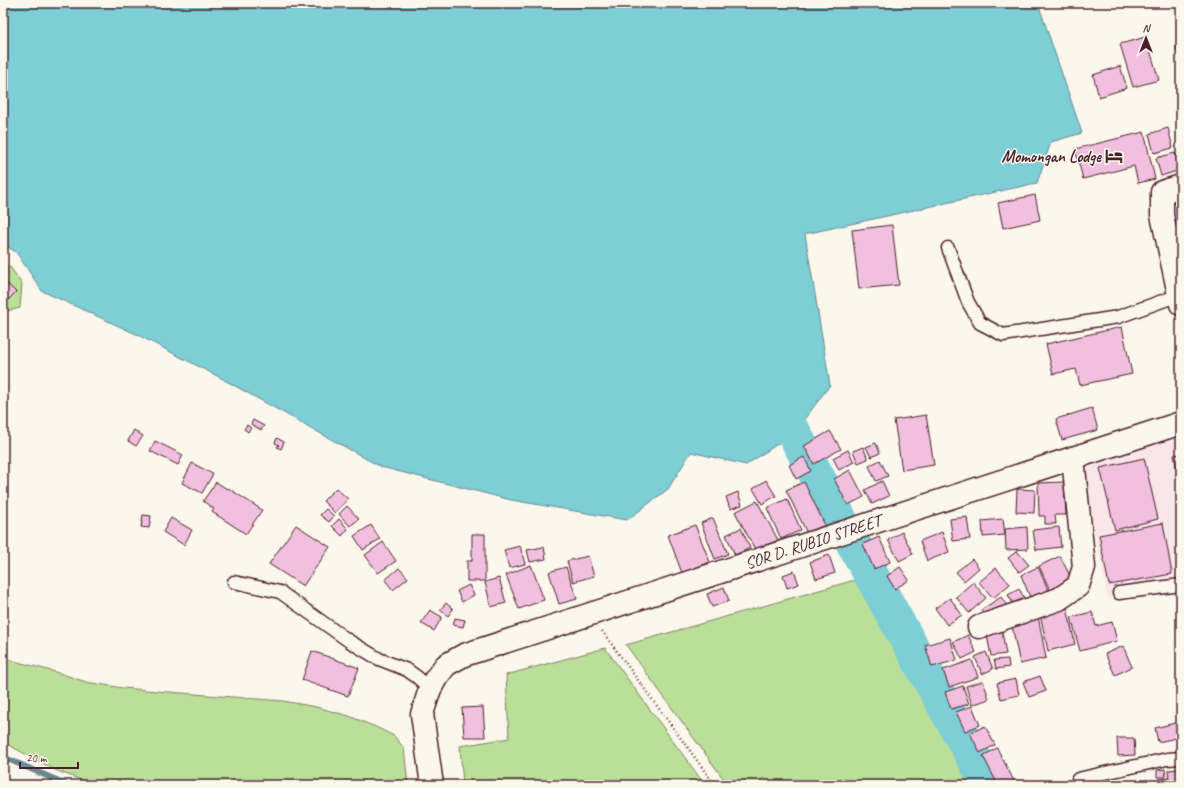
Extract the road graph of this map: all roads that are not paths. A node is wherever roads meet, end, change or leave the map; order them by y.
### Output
1 (1181, 186) edge
2 (948, 248) dead end
3 (1180, 300) edge
4 (1181, 423) edge
5 (1073, 458) junction
6 (234, 582) dead end
7 (1181, 584) edge
8 (1120, 593) dead end
9 (979, 627) dead end
10 (430, 689) junction
11 (1181, 758) edge
12 (1078, 778) dead end
13 (432, 785) edge

1 - 3 street
2 - 3 lane
4 - 5 street, SOR D. RUBIO STREET
5 - 9 street
5 - 10 street, SOR D. RUBIO STREET
6 - 10 lane
7 - 8 lane
10 - 13 street
11 - 12 lane

